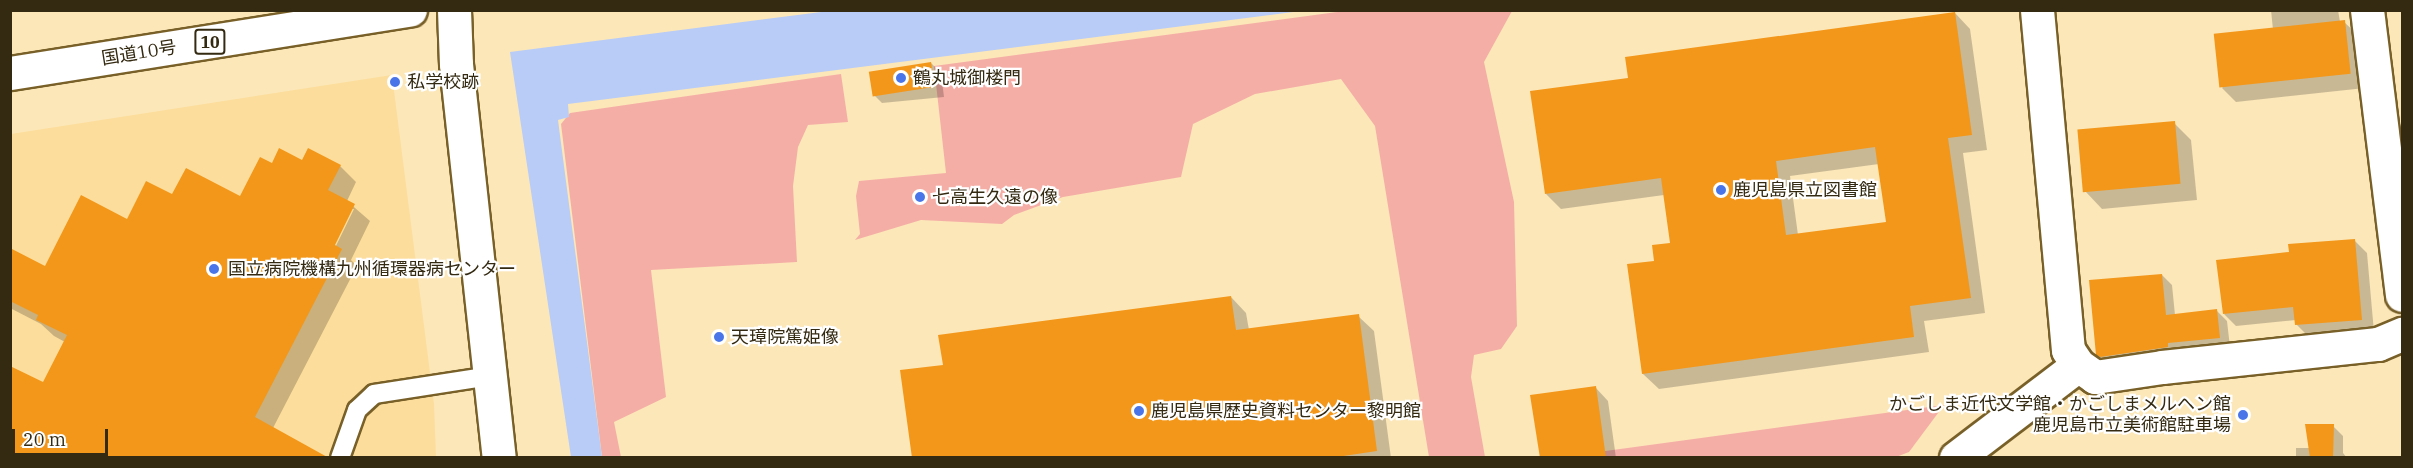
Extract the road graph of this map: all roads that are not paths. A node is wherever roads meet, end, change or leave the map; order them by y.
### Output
1 (410, 10) edge
2 (454, 10) edge
3 (2037, 10) edge
4 (2367, 10) edge
5 (10, 73) edge
6 (2403, 295) edge
7 (2403, 334) edge
8 (2078, 365) junction
9 (490, 376) junction
10 (340, 458) edge
11 (499, 458) edge
12 (1956, 458) edge

1 - 5 main road, 国道10号 / 10
2 - 9 main road
3 - 8 main road
4 - 6 main road
7 - 8 main road
8 - 12 main road
9 - 10 lane
9 - 11 main road

